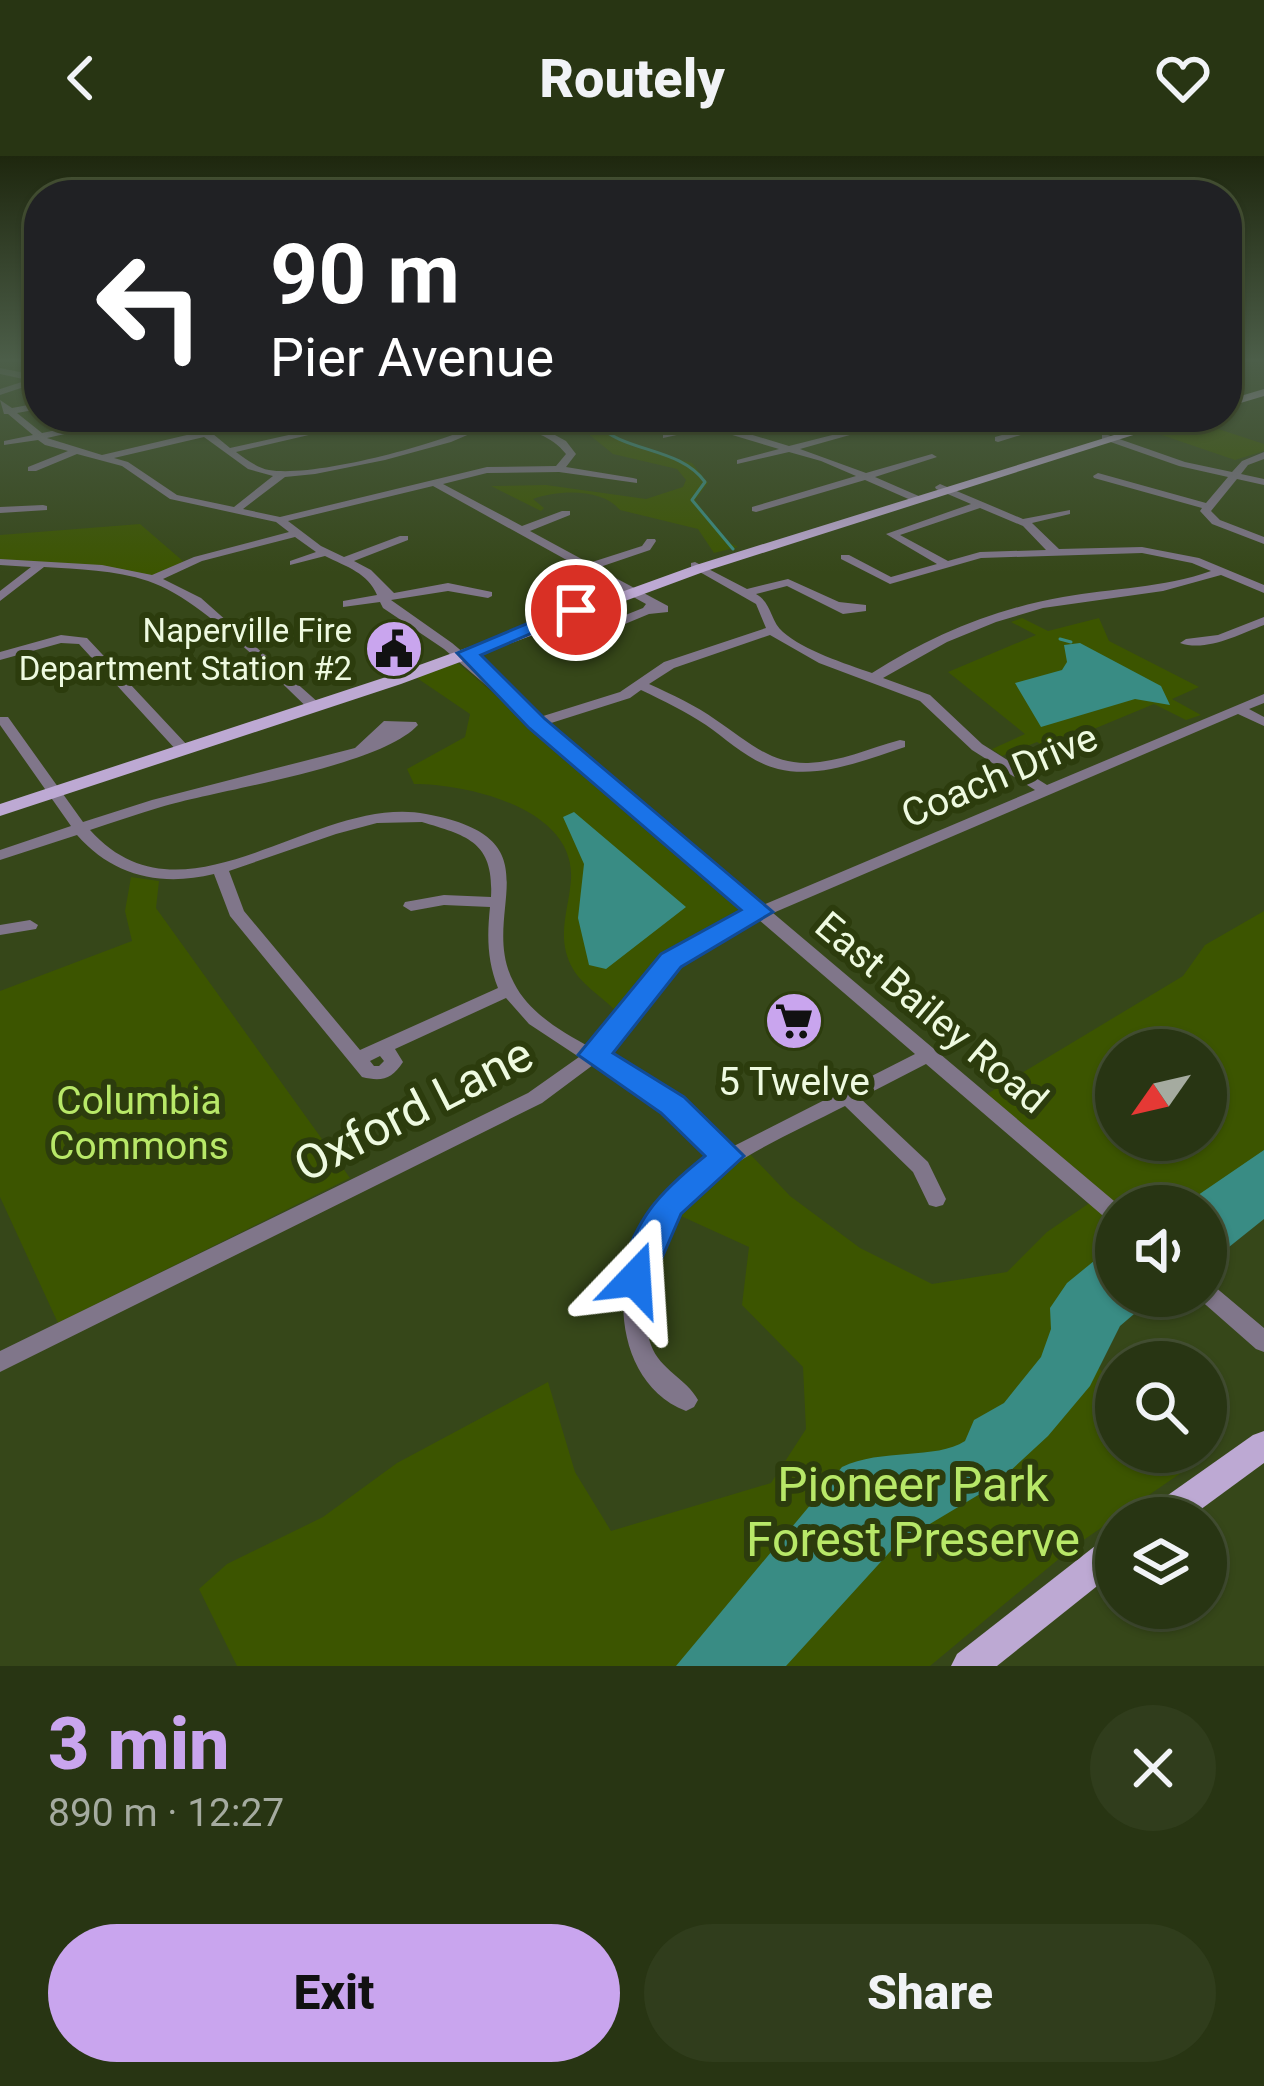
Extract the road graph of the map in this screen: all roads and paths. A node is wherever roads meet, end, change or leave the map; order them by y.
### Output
1 (34, 432) edge
2 (60, 432) edge
3 (210, 432) edge
4 (314, 432) edge
5 (470, 432) edge
6 (539, 432) edge
7 (683, 432) edge
8 (728, 432) edge
9 (849, 432) edge
10 (1021, 432) edge
11 (1125, 432) edge
12 (1130, 432) edge
13 (205, 433) junction
14 (40, 436) junction
15 (667, 436) dead end
16 (1108, 438) junction
17 (998, 439) dead end
18 (7, 443) dead end
19 (788, 448) junction
20 (230, 451) junction
21 (73, 453) junction
22 (1264, 454) edge
23 (932, 457) dead end
24 (104, 458) junction
25 (740, 462) dead end
26 (32, 469) dead end
27 (559, 469) junction
28 (281, 475) junction
29 (865, 476) junction
30 (1098, 476) dead end
31 (1232, 476) junction
32 (633, 481) dead end
33 (433, 482) junction
34 (1264, 482) edge
35 (943, 489) junction
36 (914, 498) junction
37 (981, 505) junction
38 (1208, 506) junction
39 (43, 508) dead end
40 (238, 508) junction
41 (756, 508) dead end
42 (0, 510) edge
43 (566, 512) dead end
44 (1066, 512) dead end
45 (280, 520) junction
46 (1022, 522) junction
47 (522, 530) junction
48 (296, 533) junction
49 (404, 538) dead end
50 (651, 541) dead end
51 (1264, 541) edge
52 (1055, 552) junction
53 (324, 553) junction
54 (845, 557) dead end
55 (344, 561) junction
56 (0, 562) edge
57 (294, 563) dead end
58 (945, 564) junction
59 (40, 565) junction
60 (698, 566) junction
61 (588, 567) junction
62 (1222, 571) junction
63 (153, 579) junction
64 (1264, 589) edge
65 (628, 590) junction
66 (746, 592) junction
67 (488, 594) dead end
68 (385, 595) junction
69 (0, 597) edge
70 (347, 604) dead end
71 (842, 605) dead end
72 (1264, 622) edge
73 (772, 630) junction
74 (592, 634) dead end
75 (1186, 643) dead end
76 (460, 652) junction
77 (0, 656) edge
78 (875, 676) junction
79 (642, 686) junction
80 (1264, 698) edge
81 (312, 704) junction
82 (1238, 709) junction
83 (3, 720) edge
84 (1264, 722) edge
85 (537, 724) junction
86 (900, 744) dead end
87 (181, 747) junction
88 (362, 749) dead end
89 (54, 788) junction
90 (1046, 791) junction
91 (0, 806) edge
92 (83, 827) junction
93 (0, 855) edge
94 (220, 868) junction
95 (498, 902) junction
96 (411, 907) dead end
97 (759, 912) junction
98 (30, 925) dead end
99 (0, 930) edge
100 (508, 990) junction
101 (594, 1055) junction
102 (928, 1055) junction
103 (847, 1097) junction
104 (727, 1156) junction
105 (1095, 1197) edge
106 (935, 1199) dead end
107 (1227, 1311) edge
108 (1264, 1342) edge
109 (0, 1362) edge
110 (686, 1400) dead end
111 (1264, 1445) edge
112 (1191, 1497) edge
113 (1095, 1567) edge
114 (969, 1666) edge

1 - 14 street, East Bailey Road
2 - 14 street
3 - 13 street
4 - 20 street
5 - 28 street
6 - 27 street
7 - 15 street
8 - 19 street
9 - 19 street
10 - 17 street
11 - 16 main road
12 - 16 main road
13 - 20 street
13 - 24 street
14 - 18 street
14 - 21 street, East Bailey Road
16 - 31 street
16 - 35 main road
19 - 25 street
19 - 29 street
20 - 28 street
21 - 24 street, East Bailey Road
21 - 26 street
22 - 31 street
23 - 29 street
24 - 40 street, East Bailey Road
27 - 32 street
27 - 33 street
28 - 40 street
29 - 36 street
29 - 41 street
30 - 38 street
31 - 34 street
31 - 38 street
33 - 45 street
33 - 47 street
35 - 36 main road
35 - 37 street
36 - 60 main road
37 - 46 street
37 - 58 street
38 - 51 street
39 - 42 street
40 - 45 street, East Bailey Road
43 - 47 street
44 - 46 street
45 - 48 street, East Bailey Road
46 - 52 street
47 - 61 street
48 - 53 street, East Bailey Road
48 - 63 street
49 - 55 street
50 - 61 street
52 - 58 street
52 - 62 street
53 - 55 street, East Bailey Road
53 - 57 street
54 - 58 street
55 - 68 street, East Bailey Road
56 - 59 street
59 - 63 street
59 - 69 street
60 - 65 main road
60 - 66 street
61 - 65 street
62 - 64 street
62 - 78 street
63 - 81 street
65 - 74 street
65 - 76 main road
66 - 71 street
66 - 73 street
67 - 68 street
68 - 70 street
68 - 76 street, East Bailey Road
72 - 75 street
73 - 78 street
73 - 79 street
76 - 81 main road
76 - 85 street, East Bailey Road
77 - 87 street
78 - 90 street
79 - 85 street
79 - 86 street
80 - 82 street, Coach Drive
81 - 87 main road
82 - 84 street
82 - 90 street, Coach Drive
83 - 89 street
85 - 97 street, East Bailey Road
87 - 89 main road
88 - 92 street
89 - 91 main road
89 - 92 street
90 - 97 street, Coach Drive
92 - 93 street
92 - 94 street
94 - 95 street
94 - 100 street
95 - 96 street
95 - 100 street
97 - 101 street, Oxford Lane
97 - 102 street, East Bailey Road
98 - 99 street
100 - 101 street
101 - 104 street
101 - 109 street, Oxford Lane
102 - 103 street
102 - 105 street, East Bailey Road
103 - 104 street
103 - 106 street
104 - 110 street
107 - 108 street
111 - 112 main road
113 - 114 main road

